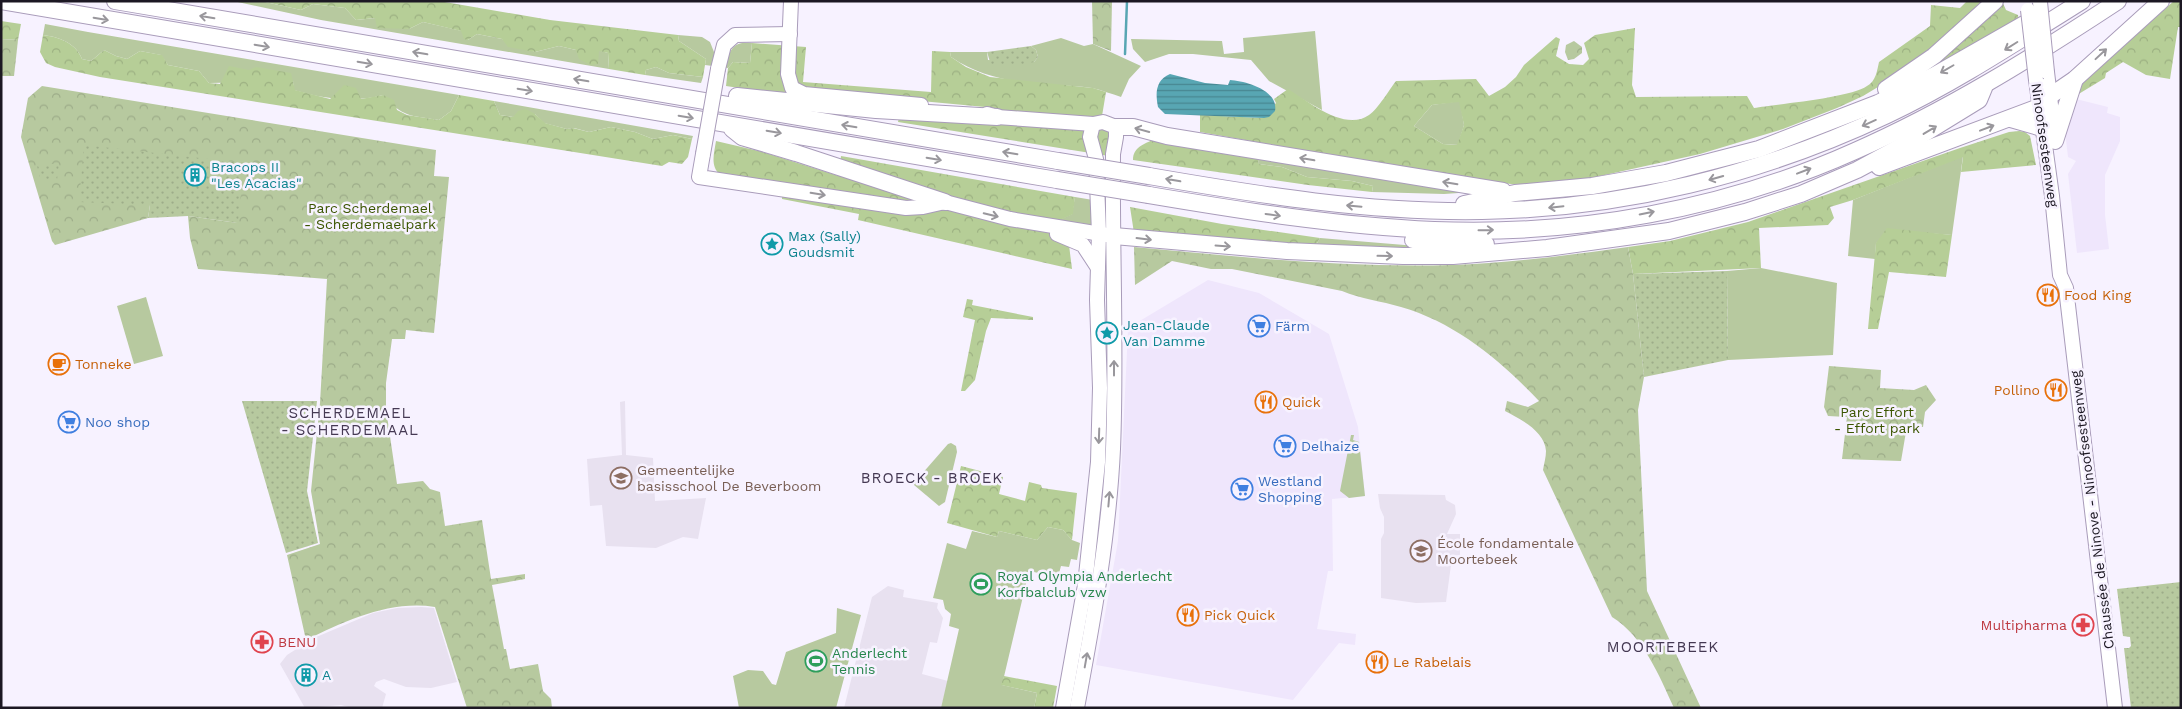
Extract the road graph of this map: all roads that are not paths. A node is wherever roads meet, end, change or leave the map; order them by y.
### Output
1 (1, 1) edge
2 (115, 1) edge
3 (791, 1) edge
4 (2065, 1) edge
5 (2082, 1) edge
6 (2118, 1) edge
7 (2161, 1) edge
8 (1996, 2) edge
9 (2034, 4) edge
10 (53, 10) junction
11 (1, 12) edge
12 (790, 34) junction
13 (2075, 79) junction
14 (1986, 84) junction
15 (2042, 90) junction
16 (660, 93) junction
17 (997, 117) junction
18 (2010, 118) junction
19 (1832, 121) junction
20 (726, 124) junction
21 (1093, 124) junction
22 (1116, 127) junction
23 (2042, 128) junction
24 (2055, 140) junction
25 (1857, 170) junction
26 (1515, 193) junction
27 (945, 202) junction
28 (1437, 210) junction
29 (1305, 220) junction
30 (1039, 224) junction
31 (1106, 235) junction
32 (1563, 244) junction
33 (1098, 268) junction
34 (2066, 288) junction
35 (2069, 313) joint
36 (1063, 708) edge
37 (1077, 708) edge
38 (2115, 708) edge

1 - 10 highway
16 -> 2 highway
3 - 12 main road
4 -> 19 highway
5 -> 28 highway
6 - 14 highway
13 -> 7 highway
8 - 19 highway
9 - 15 main road, Ninoofsesteenweg, bridge
10 - 11 highway
10 -> 20 highway
12 - 17 main road
12 -> 27 main road, bridge
13 - 15 highway
13 - 24 highway
25 -> 14 highway
29 -> 14 highway
15 - 18 highway
15 - 23 main road, Ninoofsesteenweg
15 - 24 main road, Ninoofsesteenweg
16 - 17 highway
28 -> 16 highway, bridge
17 - 21 main road
18 - 23 highway
25 -> 18 highway
19 - 26 highway
20 - 27 highway
20 -> 29 highway, bridge
21 - 22 main road
21 - 31 main road
26 -> 22 highway
22 - 31 main road
23 - 34 main road, Ninoofsesteenweg
24 - 34 main road, Ninoofsesteenweg
25 - 32 highway
26 - 28 highway
27 -> 30 main road
29 - 32 highway
30 - 31 main road
30 - 33 main road
31 -> 32 highway
31 - 33 main road
37 -> 31 main road
33 -> 36 main road
34 - 35 main road, Ninoofsesteenweg
35 - 38 main road, Chaussée de Ninove - Ninoofsesteenweg

